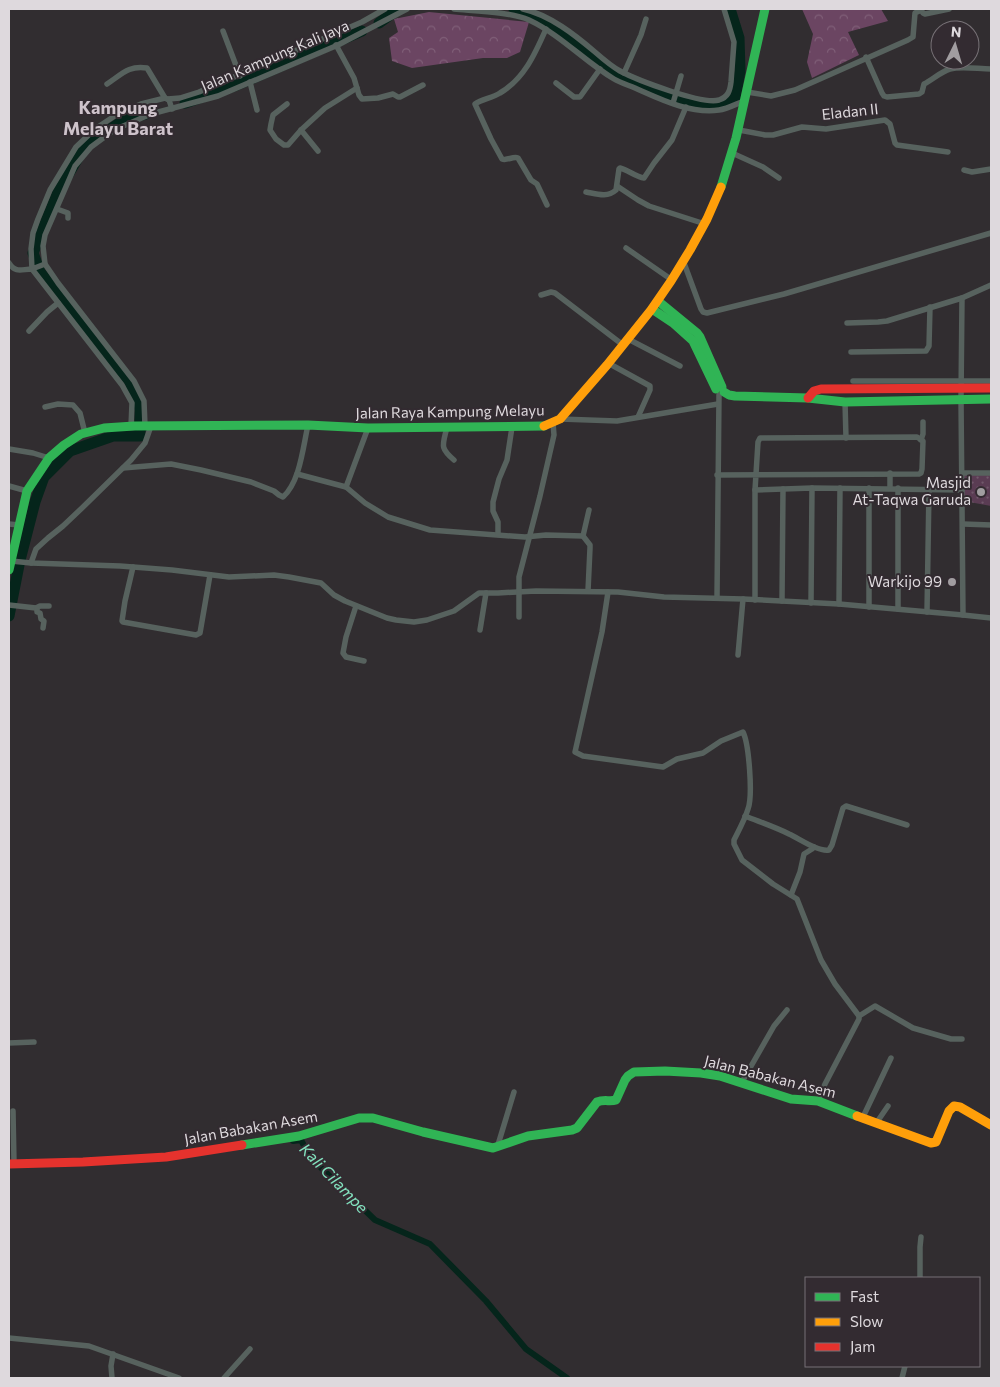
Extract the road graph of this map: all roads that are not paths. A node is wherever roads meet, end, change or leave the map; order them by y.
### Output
1 (385, 9) edge
2 (407, 9) edge
3 (454, 9) edge
4 (523, 9) edge
5 (724, 9) edge
6 (765, 9) edge
7 (949, 9) edge
8 (484, 10) edge
9 (921, 10) edge
10 (646, 19) dead end
11 (546, 29) junction
12 (223, 31) dead end
13 (333, 35) junction
14 (337, 44) junction
15 (866, 58) junction
16 (600, 69) junction
17 (991, 70) edge
18 (624, 73) junction
19 (240, 76) junction
20 (681, 76) dead end
21 (250, 82) junction
22 (556, 83) dead end
23 (107, 84) dead end
24 (423, 85) dead end
25 (357, 88) junction
26 (747, 92) junction
27 (674, 97) junction
28 (167, 99) junction
29 (744, 101) junction
30 (288, 104) dead end
31 (686, 107) junction
32 (172, 108) junction
33 (257, 110) dead end
34 (301, 130) junction
35 (738, 130) junction
36 (318, 151) dead end
37 (948, 152) dead end
38 (732, 153) junction
39 (991, 169) edge
40 (964, 170) dead end
41 (780, 178) dead end
42 (617, 186) junction
43 (586, 192) dead end
44 (547, 205) dead end
45 (57, 209) junction
46 (68, 218) dead end
47 (704, 224) junction
48 (991, 233) edge
49 (626, 248) dead end
50 (9, 263) edge
51 (684, 263) junction
52 (44, 265) junction
53 (34, 268) junction
54 (672, 280) junction
55 (991, 285) edge
56 (541, 295) dead end
57 (962, 298) junction
58 (658, 301) junction
59 (58, 303) junction
60 (930, 307) junction
61 (652, 309) junction
62 (847, 323) dead end
63 (29, 331) dead end
64 (626, 342) junction
65 (851, 352) dead end
66 (608, 364) junction
67 (680, 366) dead end
68 (853, 381) dead end
69 (991, 381) edge
70 (962, 385) junction
71 (991, 388) edge
72 (720, 393) junction
73 (808, 398) junction
74 (961, 399) junction
75 (991, 400) edge
76 (845, 402) junction
77 (45, 407) dead end
78 (638, 417) junction
79 (557, 421) junction
80 (923, 422) dead end
81 (308, 425) junction
82 (140, 426) junction
83 (447, 427) junction
84 (512, 427) junction
85 (368, 428) junction
86 (86, 433) junction
87 (846, 438) junction
88 (922, 440) junction
89 (9, 449) edge
90 (50, 458) junction
91 (454, 460) dead end
92 (123, 468) junction
93 (890, 473) junction
94 (962, 473) junction
95 (991, 473) edge
96 (297, 474) junction
97 (757, 474) junction
98 (717, 475) junction
99 (9, 486) edge
100 (346, 487) junction
101 (812, 488) junction
102 (840, 488) junction
103 (869, 488) junction
104 (890, 488) junction
105 (898, 488) junction
106 (783, 489) junction
107 (928, 489) junction
108 (756, 490) junction
109 (962, 490) junction
110 (27, 491) junction
111 (589, 510) dead end
112 (9, 524) edge
113 (963, 524) junction
114 (19, 525) junction
115 (991, 525) edge
116 (498, 534) junction
117 (529, 536) junction
118 (584, 536) junction
119 (31, 563) junction
120 (11, 564) edge
121 (133, 567) junction
122 (210, 575) junction
123 (486, 592) junction
124 (588, 592) junction
125 (608, 592) junction
126 (518, 593) junction
127 (717, 598) junction
128 (743, 599) junction
129 (755, 600) junction
130 (782, 601) junction
131 (811, 603) junction
132 (840, 604) junction
133 (11, 605) edge
134 (49, 606) dead end
135 (356, 606) junction
136 (869, 607) junction
137 (37, 608) junction
138 (898, 609) junction
139 (927, 612) junction
140 (963, 614) junction
141 (519, 617) dead end
142 (991, 618) edge
143 (43, 628) dead end
144 (480, 630) dead end
145 (738, 655) dead end
146 (364, 661) dead end
147 (745, 816) junction
148 (907, 825) dead end
149 (814, 847) junction
150 (791, 895) junction
151 (787, 1010) dead end
152 (859, 1016) junction
153 (962, 1039) dead end
154 (34, 1042) dead end
155 (9, 1043) edge
156 (891, 1058) dead end
157 (742, 1082) junction
158 (514, 1092) dead end
159 (818, 1101) junction
160 (888, 1106) dead end
161 (13, 1111) dead end
162 (863, 1117) junction
163 (877, 1122) junction
164 (991, 1125) edge
165 (497, 1148) junction
166 (11, 1163) edge
167 (921, 1237) dead end
168 (920, 1277) edge
169 (9, 1338) edge
170 (250, 1349) dead end
171 (113, 1354) junction
172 (112, 1378) edge
173 (179, 1378) edge
174 (224, 1378) edge

1 - 13 street
2 - 14 street, Jalan Kampung Kali Jaya
3 - 8 street
4 - 18 street
5 - 27 street
6 - 26 street, Jalan Raya Kampung Melayu
7 - 9 street
8 - 11 street
9 - 15 street
10 - 18 street
11 - 16 street
11 - 44 street
12 - 19 street
13 - 14 street
13 - 19 street
14 - 21 street, Jalan Kampung Kali Jaya
14 - 25 street
15 - 17 street
15 - 26 street
16 - 22 street
16 - 27 street
18 - 27 street
19 - 28 street
20 - 27 street
21 - 32 street, Jalan Kampung Kali Jaya
21 - 33 street
23 - 28 street
24 - 25 street
25 - 34 street
26 - 29 street, Jalan Raya Kampung Melayu
27 - 31 street
28 - 32 street
28 - 53 street
29 - 31 street
29 - 35 street, Jalan Raya Kampung Melayu
30 - 34 street
31 - 42 street
32 - 45 street, Jalan Kampung Kali Jaya
34 - 36 street
35 - 37 street, Eladan II
35 - 38 street, Jalan Raya Kampung Melayu
38 - 41 street
38 - 47 street, Jalan Raya Kampung Melayu
39 - 40 street
42 - 43 street
42 - 47 street
45 - 46 street
45 - 52 street, Jalan Kampung Kali Jaya
47 - 51 street, Jalan Raya Kampung Melayu
48 - 51 street
49 - 54 street
50 - 53 street
51 - 54 street, Jalan Raya Kampung Melayu
52 - 53 street
52 - 82 street
53 - 59 street
54 - 58 street, Jalan Raya Kampung Melayu
55 - 57 street
56 - 64 street
57 - 60 street
57 - 70 street
58 - 61 street, Jalan Raya Kampung Melayu
58 - 72 street
59 - 63 street
59 - 82 street
60 - 62 street
60 - 65 street
61 - 64 street, Jalan Raya Kampung Melayu
61 - 72 street
64 - 66 street, Jalan Raya Kampung Melayu
64 - 67 street
66 - 78 street
66 - 79 street, Jalan Raya Kampung Melayu
68 - 70 street
69 - 70 street
70 - 71 street
70 - 73 street
70 - 74 street
72 - 73 street
72 - 78 street
72 - 98 street
73 - 76 street
74 - 75 street
74 - 76 street
74 - 94 street
76 - 87 street
77 - 86 street
78 - 79 street
79 - 84 street, Jalan Raya Kampung Melayu
79 - 117 street
80 - 88 street
81 - 82 street, Jalan Raya Kampung Melayu
81 - 85 street, Jalan Raya Kampung Melayu
81 - 96 street
82 - 86 street, Jalan Raya Kampung Melayu
82 - 92 street
83 - 84 street, Jalan Raya Kampung Melayu
83 - 85 street, Jalan Raya Kampung Melayu
83 - 91 street
84 - 116 street
85 - 100 street
86 - 90 street, Jalan Raya Kampung Melayu
87 - 88 street
87 - 97 street
88 - 93 street
89 - 90 street
90 - 110 street, Jalan Raya Kampung Melayu
92 - 96 street
92 - 119 street
93 - 97 street
93 - 104 street
94 - 95 street
94 - 109 street
96 - 100 street
97 - 98 street
97 - 108 street
98 - 127 street
99 - 110 street
100 - 116 street
101 - 102 street
101 - 106 street
101 - 131 street
102 - 103 street
102 - 132 street
103 - 104 street
103 - 136 street
104 - 105 street
105 - 107 street
105 - 138 street
106 - 108 street
106 - 130 street
107 - 109 street
107 - 139 street
108 - 129 street
109 - 113 street
110 - 114 street
111 - 118 street
112 - 114 street
113 - 115 street
113 - 140 street
114 - 120 street
116 - 117 street
117 - 118 street
117 - 126 street
118 - 124 street
119 - 120 street
119 - 121 street
121 - 122 street
121 - 122 street
122 - 135 street
123 - 126 street
123 - 135 street
123 - 144 street
124 - 125 street
124 - 126 street
125 - 127 street
125 - 147 street
126 - 141 street
127 - 128 street
128 - 129 street
128 - 145 street
129 - 130 street
130 - 131 street
131 - 132 street
132 - 136 street
133 - 137 street
134 - 137 street
135 - 146 street
136 - 138 street
137 - 143 street
138 - 139 street
139 - 140 street
140 - 142 street
147 - 149 street
147 - 150 street
148 - 149 street
149 - 150 street
150 - 152 street
151 - 157 street
152 - 153 street
152 - 159 street
154 - 155 street
156 - 162 street
157 - 159 street, Jalan Babakan Asem
157 - 165 street, Jalan Babakan Asem
158 - 165 street
159 - 162 street, Jalan Babakan Asem
160 - 163 street
161 - 166 street
162 - 163 street, Jalan Babakan Asem
163 - 164 street, Jalan Babakan Asem
165 - 166 street, Jalan Babakan Asem
167 - 168 street
169 - 171 street
170 - 174 street
171 - 172 street
171 - 173 street

